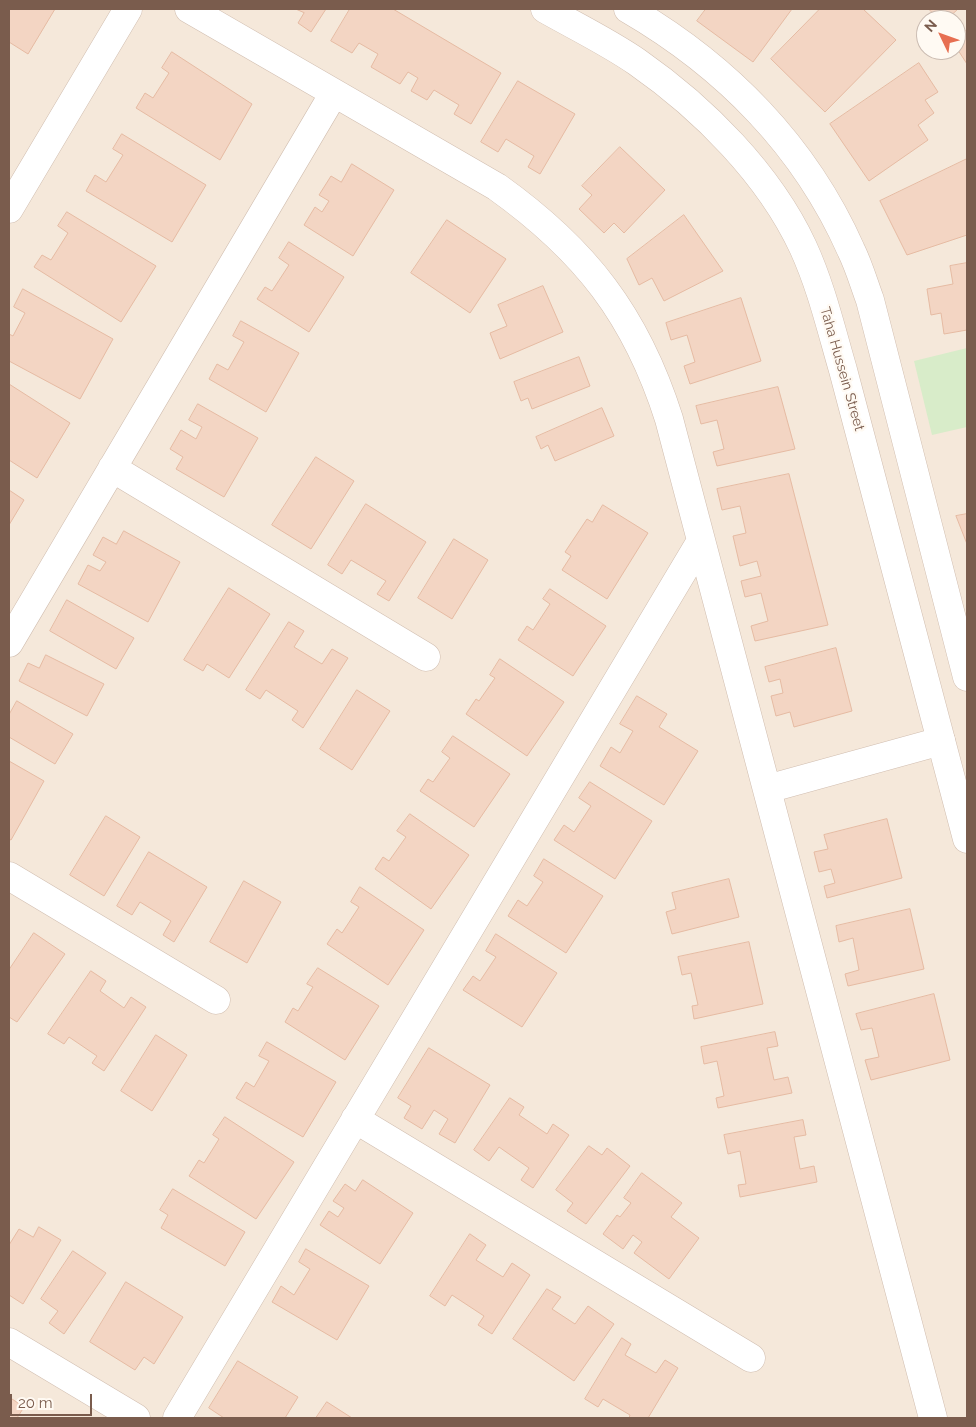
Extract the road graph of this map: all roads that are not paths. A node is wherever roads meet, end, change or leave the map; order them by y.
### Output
1 (128, 9) edge
2 (189, 9) edge
3 (545, 9) edge
4 (628, 9) edge
5 (334, 93) junction
6 (9, 209) edge
7 (112, 468) junction
8 (701, 541) junction
9 (962, 638) edge
10 (9, 643) edge
11 (426, 657) dead end
12 (967, 677) edge
13 (941, 741) junction
14 (766, 789) junction
15 (967, 839) edge
16 (9, 876) edge
17 (216, 1000) dead end
18 (356, 1119) junction
19 (9, 1342) edge
20 (751, 1358) dead end
21 (136, 1418) edge
22 (177, 1418) edge
23 (933, 1418) edge

1 - 6 street
2 - 5 street
3 - 13 street, Taha Hussein Street
4 - 9 street
5 - 7 street
5 - 8 street
7 - 10 street
7 - 11 street
8 - 14 street
8 - 18 street
9 - 12 street
13 - 14 street
13 - 15 street, Taha Hussein Street
14 - 23 street
16 - 17 street
18 - 20 street
18 - 22 street
19 - 21 street

